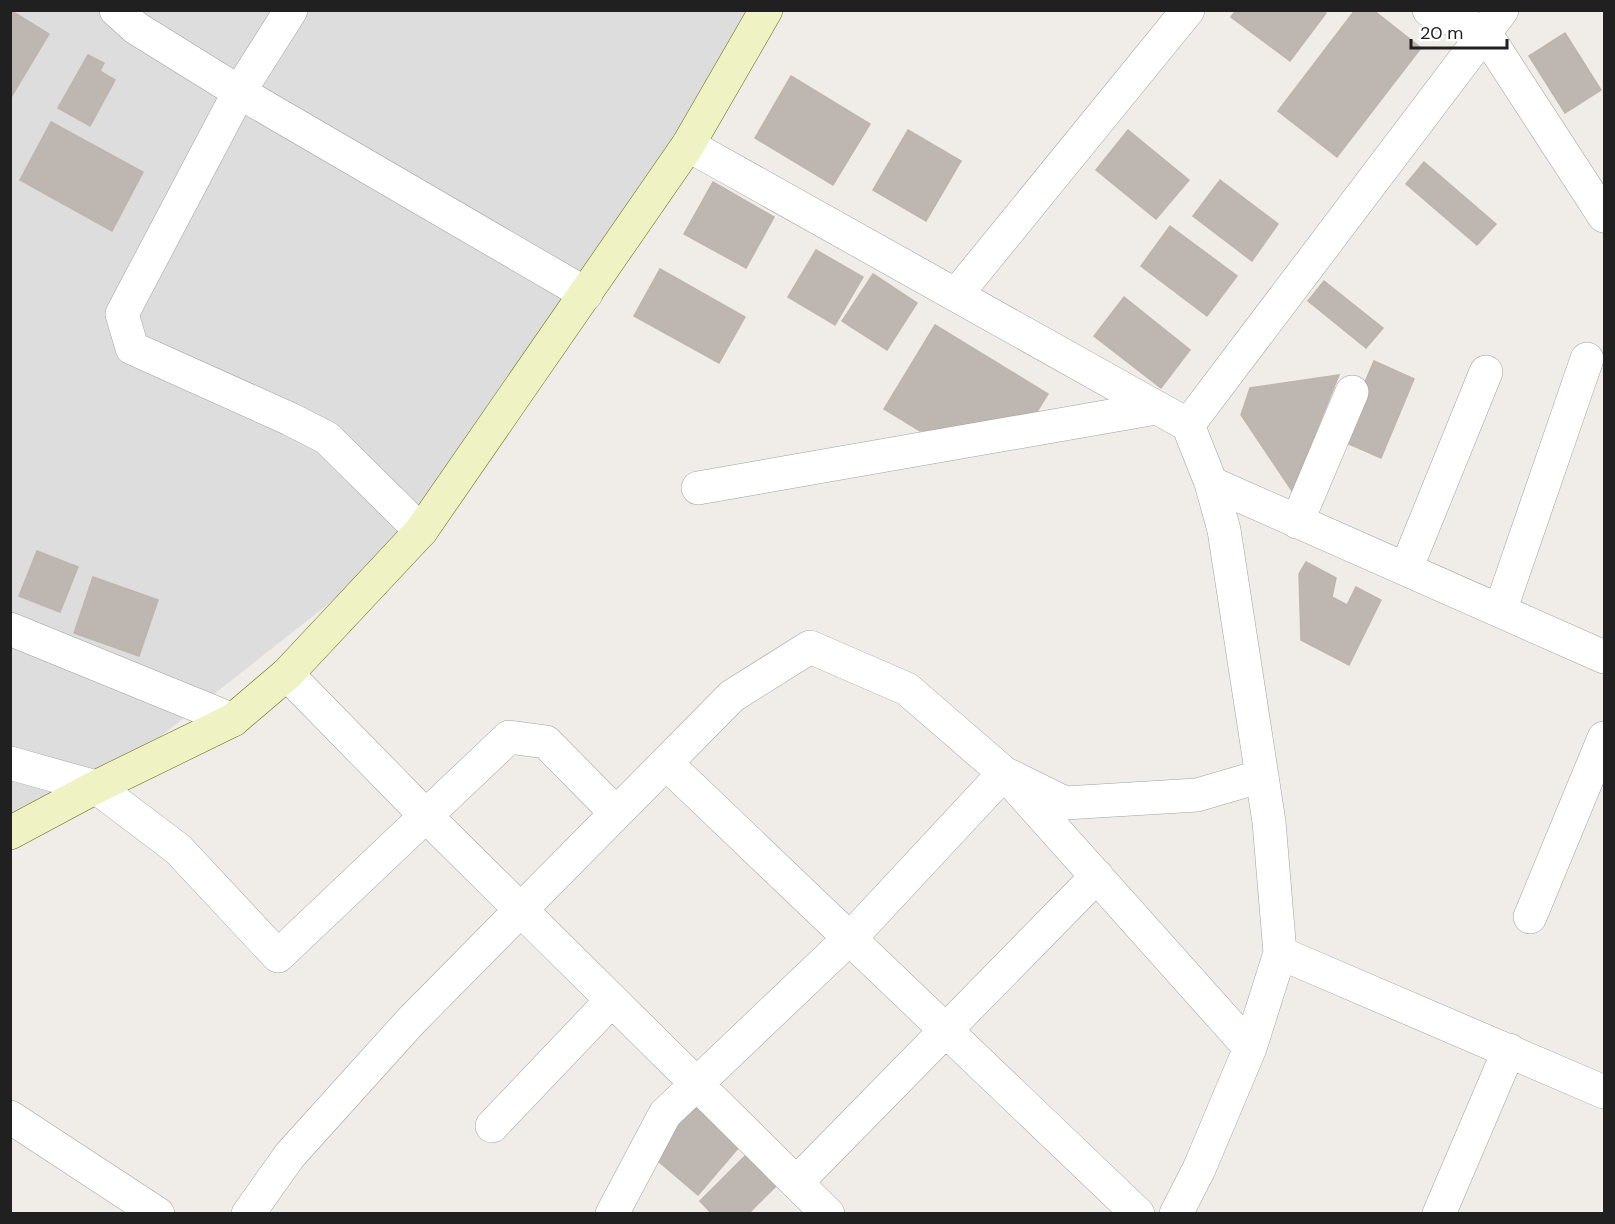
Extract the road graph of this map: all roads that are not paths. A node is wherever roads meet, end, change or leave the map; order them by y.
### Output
1 (116, 10) edge
2 (291, 10) edge
3 (766, 10) edge
4 (1188, 10) edge
5 (1429, 10) edge
6 (1493, 22) edge
7 (239, 92) junction
8 (688, 145) junction
9 (1605, 216) edge
10 (586, 294) junction
11 (956, 295) junction
12 (1587, 359) dead end
13 (1486, 372) dead end
14 (1352, 392) dead end
15 (1156, 408) junction
16 (1188, 425) junction
17 (1211, 483) junction
18 (698, 488) dead end
19 (1297, 522) junction
20 (421, 531) junction
21 (1406, 569) junction
22 (1500, 611) junction
23 (10, 628) edge
24 (1604, 655) edge
25 (287, 674) junction
26 (233, 720) junction
27 (1605, 738) edge
28 (10, 763) edge
29 (666, 764) junction
30 (1004, 773) junction
31 (1262, 776) junction
32 (96, 787) junction
33 (616, 813) junction
34 (427, 817) junction
35 (10, 833) edge
36 (1097, 876) junction
37 (520, 910) junction
38 (1530, 917) dead end
39 (849, 938) junction
40 (1280, 952) junction
41 (612, 1000) junction
42 (945, 1030) junction
43 (1250, 1048) junction
44 (1509, 1050) junction
45 (696, 1084) junction
46 (1605, 1092) edge
47 (10, 1117) edge
48 (492, 1126) dead end
49 (796, 1182) junction
50 (158, 1214) edge
51 (248, 1214) edge
52 (612, 1214) edge
53 (828, 1214) edge
54 (1138, 1214) edge
55 (1176, 1214) edge
56 (1439, 1214) edge

1 - 7 street
2 - 7 street
3 - 8 main road
4 - 11 street
5 - 6 street
6 - 9 street
6 - 16 street
7 - 10 street
7 - 20 street
8 - 10 main road
8 - 11 street
10 - 20 main road
11 - 15 street
12 - 22 street
13 - 21 street
14 - 19 street
15 - 16 street
15 - 18 street
16 - 17 street
17 - 19 street
17 - 31 street
19 - 21 street
20 - 25 main road
21 - 22 street
22 - 24 street
23 - 26 street
25 - 26 main road
25 - 34 street
26 - 32 main road
27 - 38 street
28 - 32 street
29 - 30 street
29 - 33 street
29 - 39 street
30 - 31 street
30 - 36 street
30 - 39 street
31 - 40 street
32 - 34 street
32 - 35 main road
33 - 34 street
33 - 37 street
34 - 37 street
36 - 42 street
36 - 43 street
37 - 41 street
37 - 51 street
39 - 42 street
39 - 45 street
40 - 43 street
40 - 44 street
41 - 45 street
41 - 48 street
42 - 49 street
42 - 54 street
43 - 55 street
44 - 46 street
44 - 56 street
45 - 49 street
45 - 52 street
47 - 50 street
49 - 53 street

